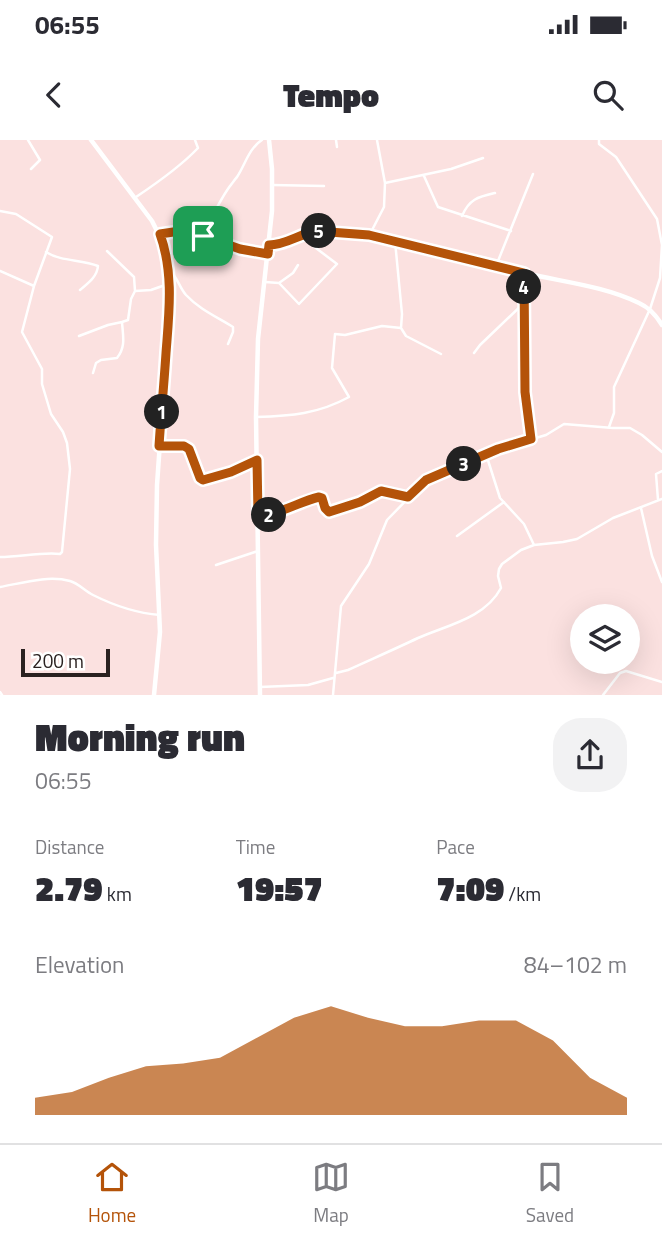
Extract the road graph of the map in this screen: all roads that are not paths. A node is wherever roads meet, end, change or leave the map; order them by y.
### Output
1 (27, 140) edge
2 (91, 140) edge
3 (195, 140) edge
4 (262, 140) edge
5 (269, 140) edge
6 (336, 140) edge
7 (377, 140) edge
8 (599, 140) edge
9 (337, 148) dead end
10 (483, 158) dead end
11 (31, 169) dead end
12 (533, 174) dead end
13 (424, 176) junction
14 (386, 183) junction
15 (272, 186) junction
16 (324, 186) dead end
17 (495, 193) dead end
18 (136, 197) junction
19 (0, 211) edge
20 (462, 216) junction
21 (511, 231) junction
22 (661, 232) edge
23 (160, 234) junction
24 (369, 235) junction
25 (203, 236) junction
26 (300, 236) junction
27 (395, 241) junction
28 (269, 245) junction
29 (107, 251) dead end
30 (46, 252) junction
31 (268, 254) junction
32 (298, 265) dead end
33 (496, 266) junction
34 (169, 270) junction
35 (0, 271) edge
36 (524, 273) junction
37 (265, 282) junction
38 (279, 283) junction
39 (170, 284) junction
40 (34, 286) junction
41 (80, 290) dead end
42 (135, 291) junction
43 (524, 302) junction
44 (650, 309) junction
45 (122, 322) junction
46 (662, 324) edge
47 (401, 328) junction
48 (79, 336) dead end
49 (228, 344) dead end
50 (474, 353) dead end
51 (441, 354) dead end
52 (93, 373) dead end
53 (256, 417) junction
54 (609, 428) junction
55 (531, 439) junction
56 (159, 446) junction
57 (662, 452) edge
58 (486, 454) junction
59 (257, 460) junction
60 (662, 471) edge
61 (408, 497) junction
62 (660, 499) edge
63 (504, 502) junction
64 (641, 507) junction
65 (258, 515) junction
66 (457, 536) dead end
67 (534, 545) junction
68 (258, 551) junction
69 (0, 557) edge
70 (216, 565) dead end
71 (662, 582) edge
72 (0, 587) edge
73 (160, 615) junction
74 (335, 673) junction
75 (333, 678) junction
76 (662, 682) edge
77 (260, 687) junction
78 (154, 695) edge
79 (260, 695) edge
80 (333, 695) edge
81 (603, 695) edge

1 - 11 street
2 - 18 street
3 - 18 street
4 - 25 street
5 - 15 street
6 - 9 street
7 - 14 street
8 - 22 street
10 - 13 street
12 - 21 street
13 - 14 street
13 - 20 street
14 - 24 street
15 - 16 street
15 - 28 street
17 - 20 street
18 - 23 street
19 - 30 street
20 - 21 street
21 - 33 street
22 - 44 street
23 - 25 street
23 - 34 street
24 - 26 street
24 - 27 street
25 - 31 street
26 - 28 street
26 - 38 street
27 - 33 street
27 - 47 street
28 - 31 street
29 - 42 street
30 - 40 street
30 - 41 street
31 - 37 street
32 - 38 street
33 - 36 street
34 - 39 street
34 - 49 street
35 - 40 street
36 - 43 street
36 - 44 street
37 - 38 street
37 - 53 street
39 - 42 street
39 - 56 street
40 - 69 street
42 - 45 street
43 - 50 street
43 - 55 street
44 - 46 street
44 - 54 street
45 - 48 street
45 - 52 street
47 - 51 street
47 - 53 street
53 - 59 street
54 - 55 street
54 - 57 street
55 - 58 street
56 - 59 street
56 - 73 street
58 - 61 street
58 - 63 street
59 - 65 street
60 - 62 street
61 - 65 street
61 - 74 street
62 - 64 street
63 - 66 street
63 - 67 street
64 - 67 street
64 - 71 street
65 - 68 street
67 - 74 street
68 - 70 street
68 - 77 street
72 - 73 street
73 - 78 street
74 - 75 street
75 - 77 street
75 - 80 street
76 - 81 street
77 - 79 street

